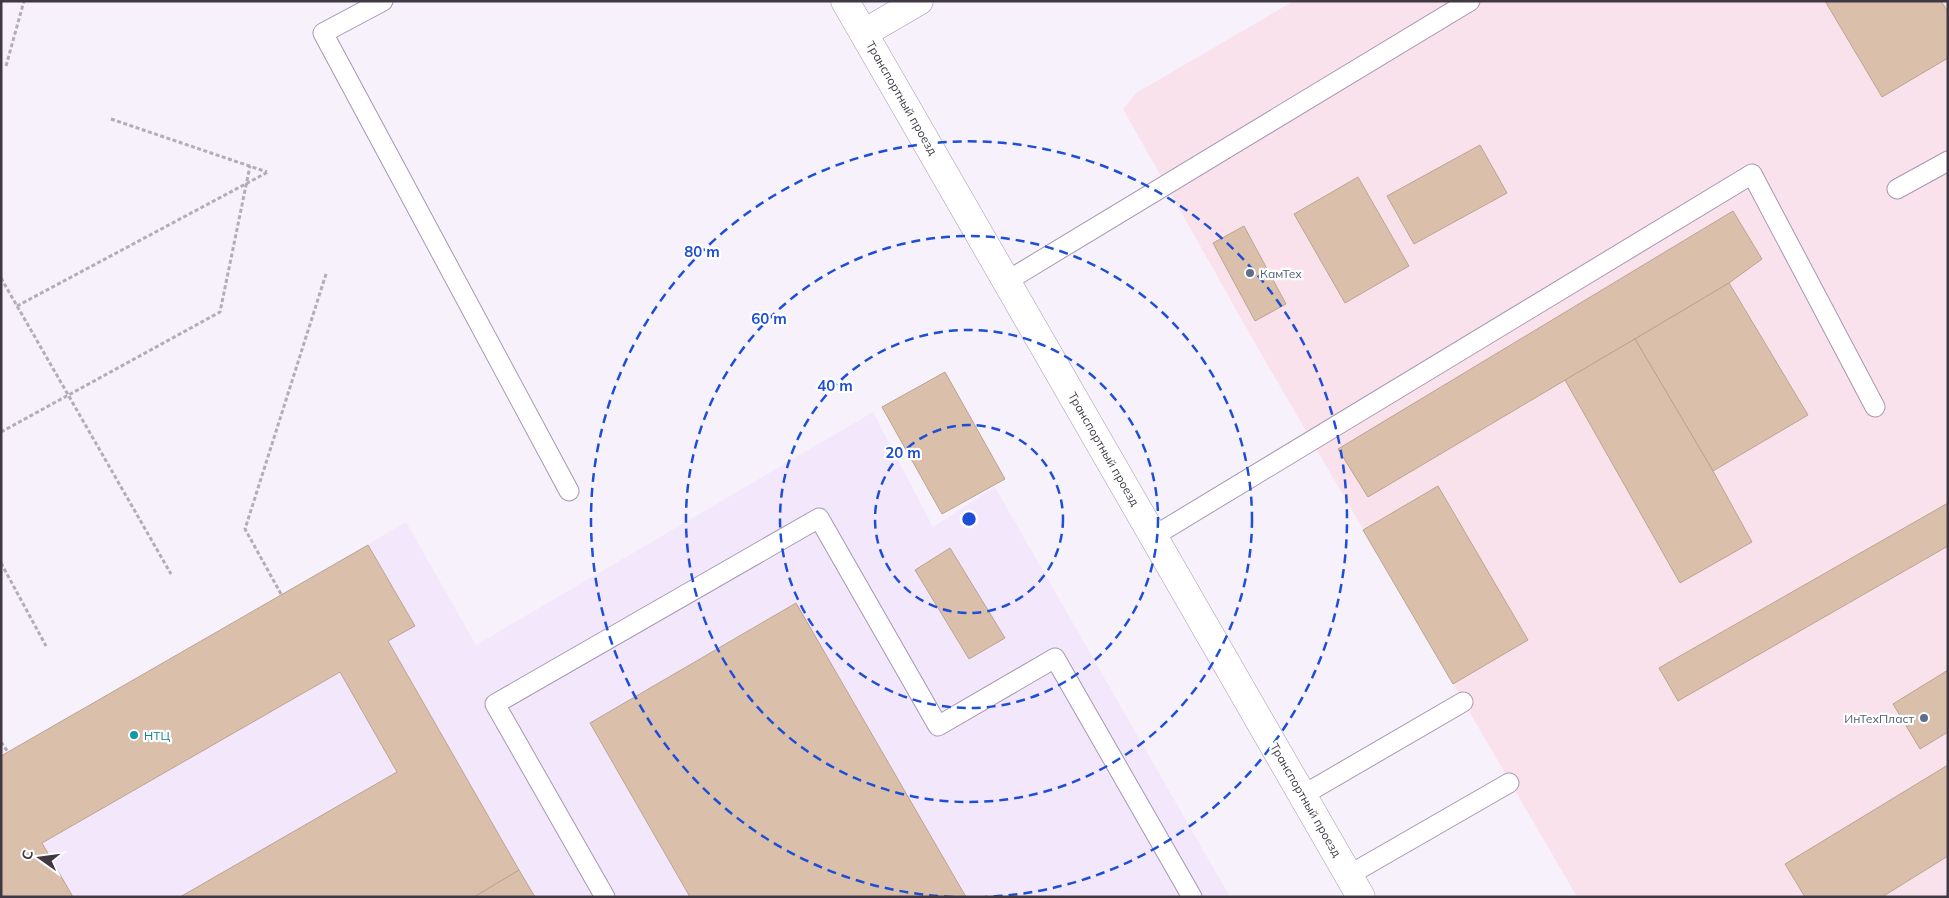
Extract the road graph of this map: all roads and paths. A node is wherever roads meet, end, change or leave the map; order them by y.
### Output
1 (24, 1) edge
2 (383, 1) edge
3 (845, 1) edge
4 (919, 1) edge
5 (1470, 1) edge
6 (864, 33) junction
7 (6, 66) dead end
8 (110, 119) dead end
9 (1948, 161) edge
10 (250, 166) junction
11 (246, 183) junction
12 (1897, 189) dead end
13 (326, 274) dead end
14 (1, 278) edge
15 (1007, 280) junction
16 (17, 306) junction
17 (69, 395) junction
18 (1875, 407) dead end
19 (1, 432) edge
20 (569, 491) dead end
21 (1154, 536) junction
22 (1, 563) edge
23 (171, 574) dead end
24 (282, 594) dead end
25 (46, 646) dead end
26 (1463, 702) dead end
27 (1, 742) edge
28 (8, 752) dead end
29 (1509, 782) dead end
30 (1302, 795) junction
31 (1355, 886) edge
32 (605, 897) edge
33 (1192, 897) edge

1 - 7 path
2 - 20 lane
3 - 6 street, Транспортный проезд
4 - 6 street
5 - 15 lane
6 - 15 street, Транспортный проезд
8 - 10 path
9 - 12 lane
10 - 11 path
10 - 11 path
11 - 16 path
11 - 17 path
13 - 24 path
14 - 16 path
15 - 21 street, Транспортный проезд
16 - 17 path
17 - 19 path
17 - 23 path
18 - 21 lane
21 - 30 street, Транспортный проезд
22 - 25 path
26 - 30 lane
27 - 28 path
29 - 31 lane
30 - 31 street, Транспортный проезд
32 - 33 lane

